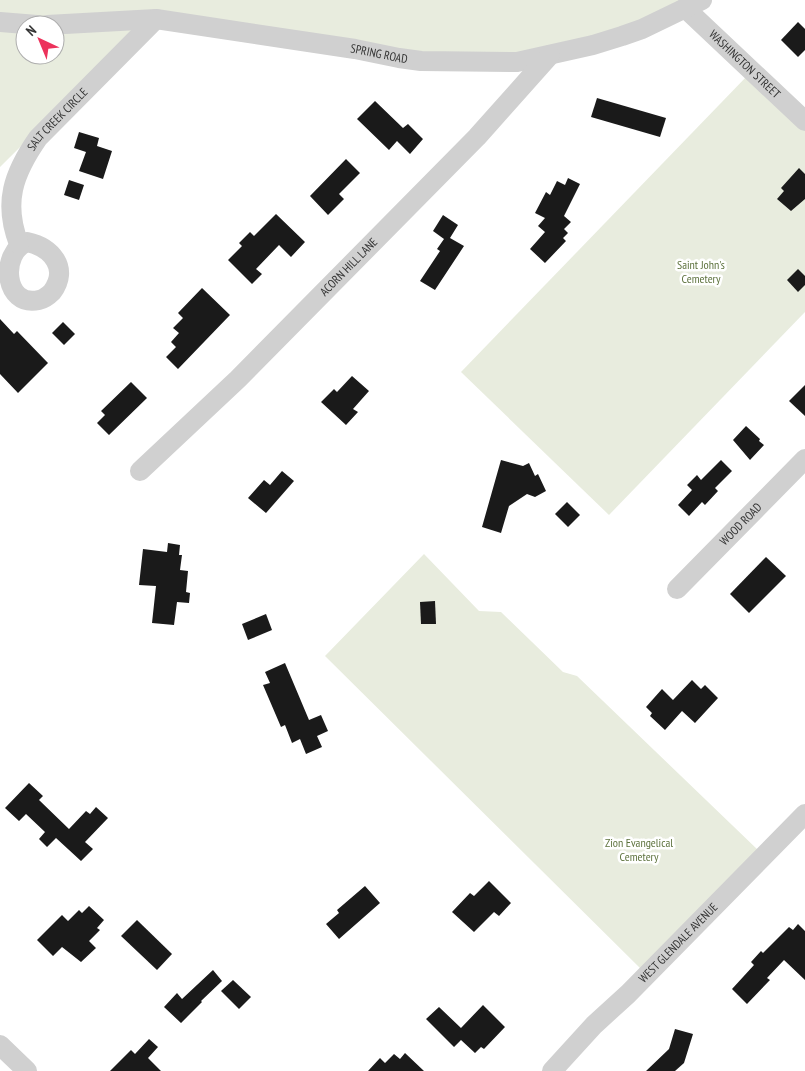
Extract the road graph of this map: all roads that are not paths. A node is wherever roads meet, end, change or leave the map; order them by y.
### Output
1 (694, 4) edge
2 (156, 20) junction
3 (0, 22) edge
4 (15, 23) edge
5 (65, 24) edge
6 (550, 55) junction
7 (805, 122) edge
8 (19, 244) dead end
9 (805, 459) edge
10 (140, 471) dead end
11 (677, 590) dead end
12 (805, 814) edge
13 (0, 1044) edge
14 (27, 1071) edge
15 (552, 1071) edge

1 - 6 street, SPRING ROAD
1 - 7 street, WASHINGTON STREET
2 - 5 street, SPRING ROAD
2 - 6 street, SPRING ROAD
2 - 8 street, SALT CREEK CIRCLE
3 - 4 street
6 - 10 street, ACORN HILL LANE
9 - 11 street, WOOD ROAD
12 - 15 street, WEST GLENDALE AVENUE
13 - 14 street

